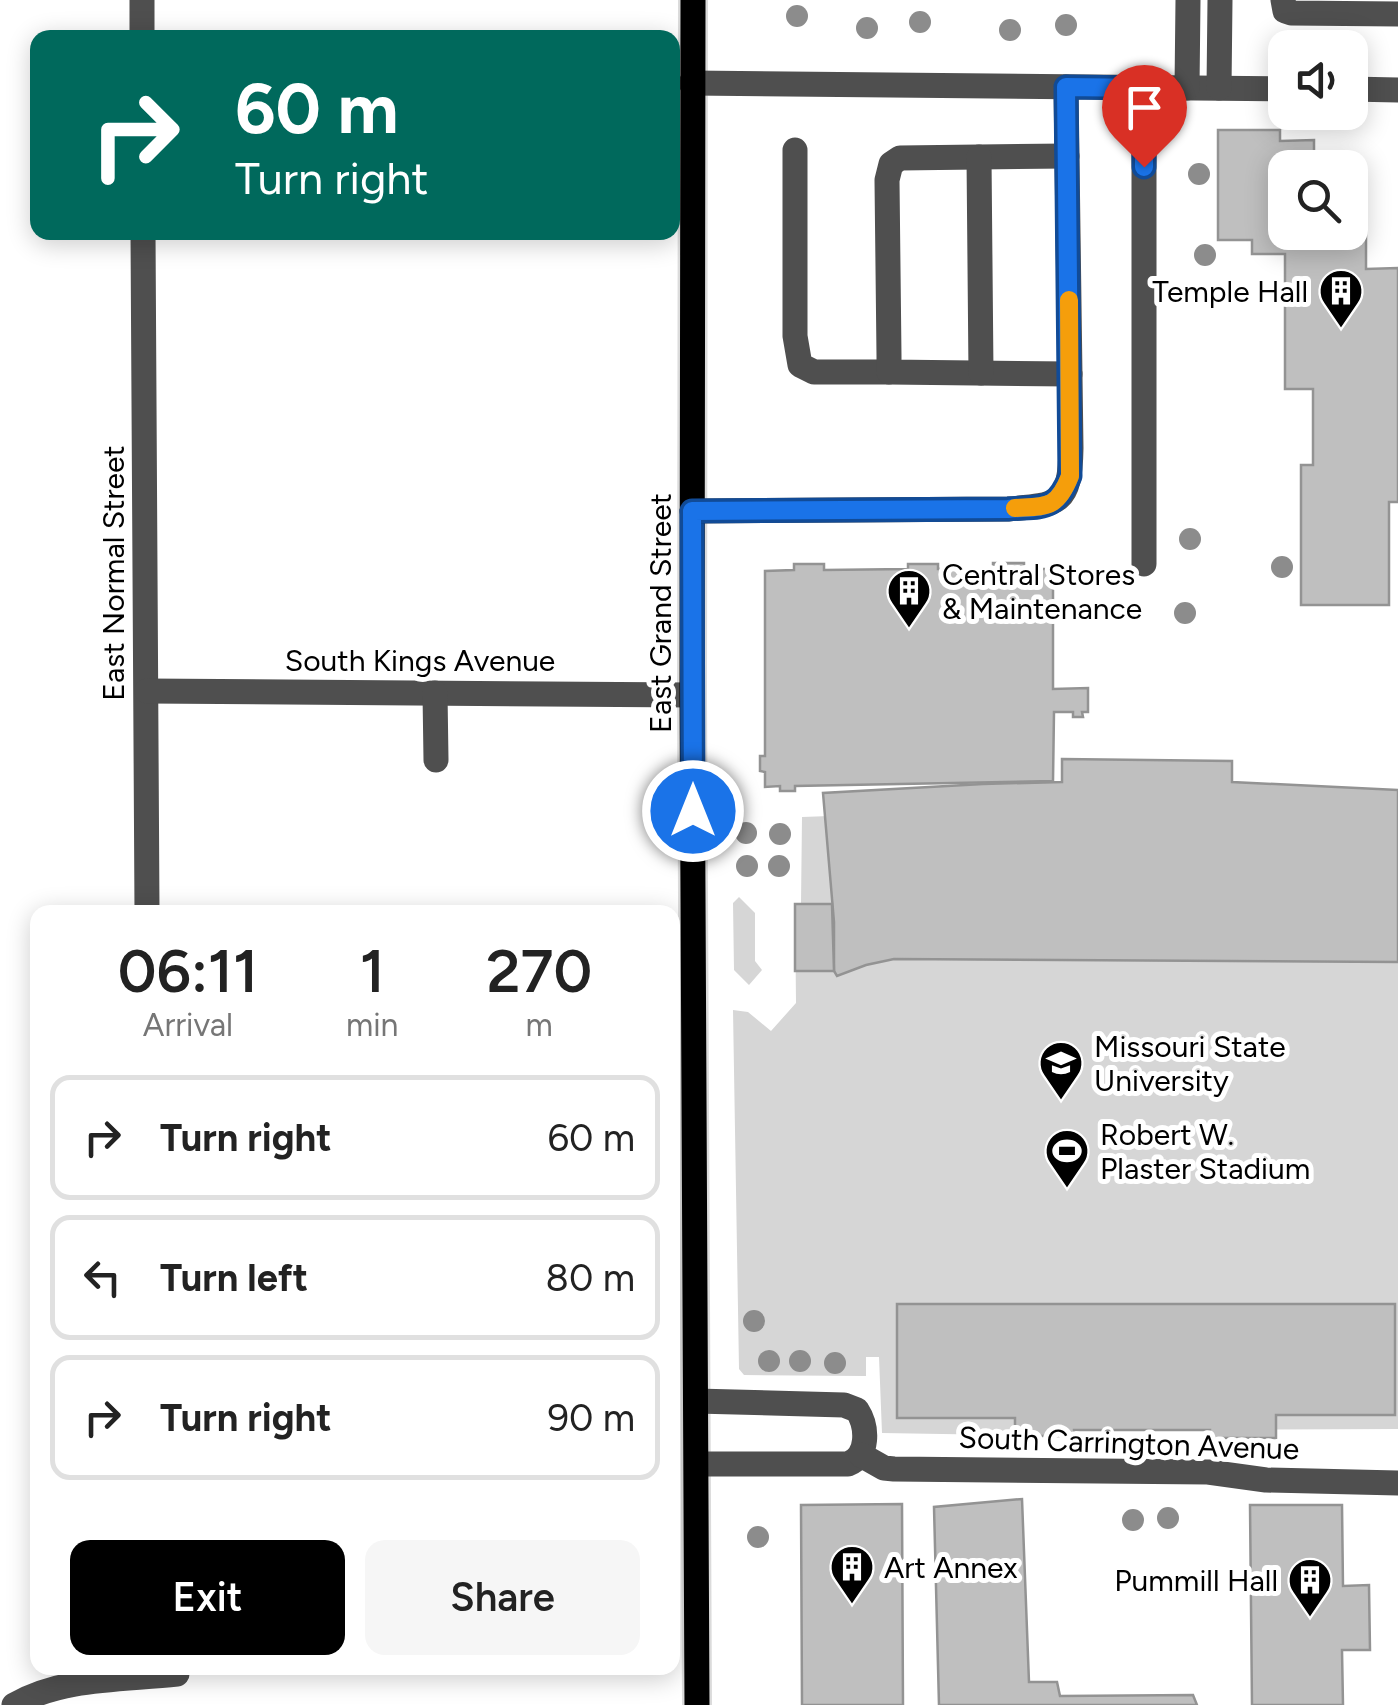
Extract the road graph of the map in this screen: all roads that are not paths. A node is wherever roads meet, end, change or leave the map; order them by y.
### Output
1 (142, 0) edge
2 (693, 0) edge
3 (1188, 0) edge
4 (1220, 0) edge
5 (1283, 0) edge
6 (1358, 7) edge
7 (1398, 14) edge
8 (142, 30) edge
9 (692, 83) junction
10 (1066, 87) junction
11 (1144, 88) junction
12 (1187, 88) junction
13 (1219, 88) junction
14 (1268, 89) edge
15 (1368, 89) edge
16 (1398, 90) edge
17 (796, 150) dead end
18 (1068, 156) junction
19 (979, 157) junction
20 (143, 240) edge
21 (889, 372) junction
22 (982, 372) junction
23 (1070, 374) junction
24 (692, 511) junction
25 (1144, 564) dead end
26 (147, 691) junction
27 (435, 693) junction
28 (692, 695) junction
29 (436, 760) dead end
30 (147, 905) edge
31 (696, 1401) junction
32 (861, 1455) junction
33 (697, 1464) junction
34 (1398, 1483) edge
35 (167, 1675) edge
36 (14, 1705) edge
37 (697, 1705) edge

1 - 8 street
2 - 9 main road, East Grand Street
3 - 12 street
4 - 13 street
5 - 6 street
6 - 7 street
9 - 10 street
9 - 24 main road, East Grand Street
10 - 11 street
10 - 18 street
11 - 12 street
11 - 25 street
12 - 13 street
13 - 14 street
15 - 16 street
17 - 21 street
18 - 19 street
18 - 23 street
19 - 21 street
19 - 22 street
20 - 26 street, East Normal Street
21 - 22 street
22 - 23 street
23 - 24 street
24 - 28 main road, East Grand Street
26 - 27 street, South Kings Avenue
26 - 30 street, East Normal Street
27 - 28 street, South Kings Avenue
27 - 29 street
28 - 31 main road, East Grand Street
31 - 32 street
31 - 33 main road, East Grand Street
32 - 33 street, South Carrington Avenue
32 - 34 street, South Carrington Avenue
33 - 37 main road, East Grand Street
35 - 36 street

